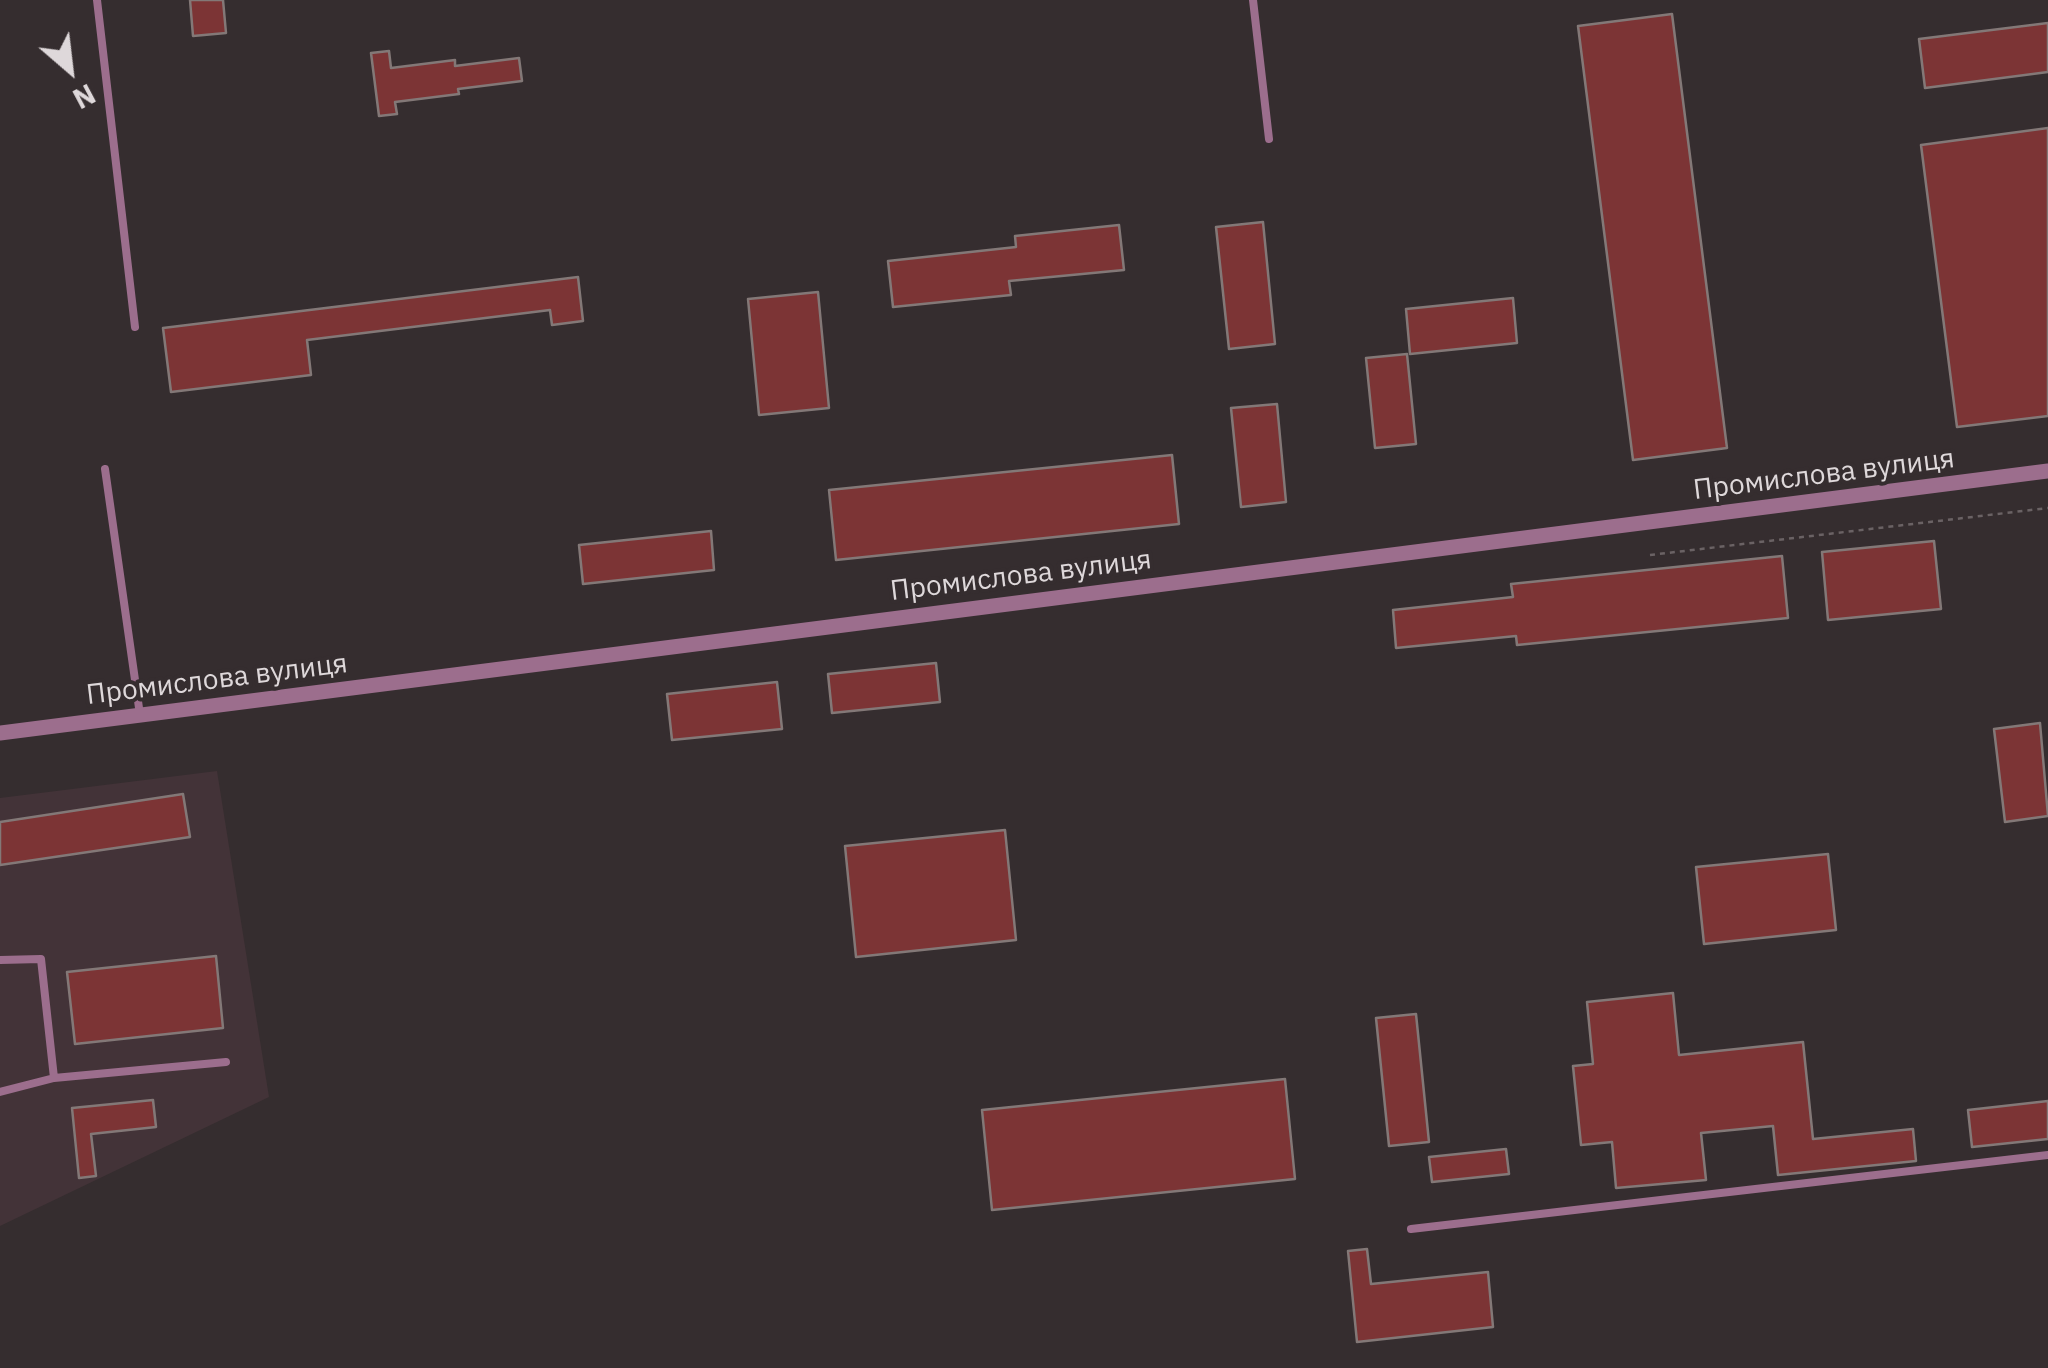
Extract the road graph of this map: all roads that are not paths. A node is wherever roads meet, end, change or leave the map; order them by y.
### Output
1 (97, 0) edge
2 (1253, 0) edge
3 (1269, 139) dead end
4 (136, 328) dead end
5 (105, 469) dead end
6 (2048, 471) edge
7 (140, 715) junction
8 (0, 732) edge
9 (0, 960) edge
10 (226, 1062) dead end
11 (54, 1078) junction
12 (0, 1092) edge
13 (2048, 1156) edge
14 (1411, 1229) dead end

1 - 4 lane
2 - 3 lane
5 - 7 lane
6 - 7 street, Промислова вулиця
7 - 8 street, Промислова вулиця
9 - 11 lane
10 - 11 lane
11 - 12 lane
13 - 14 lane

